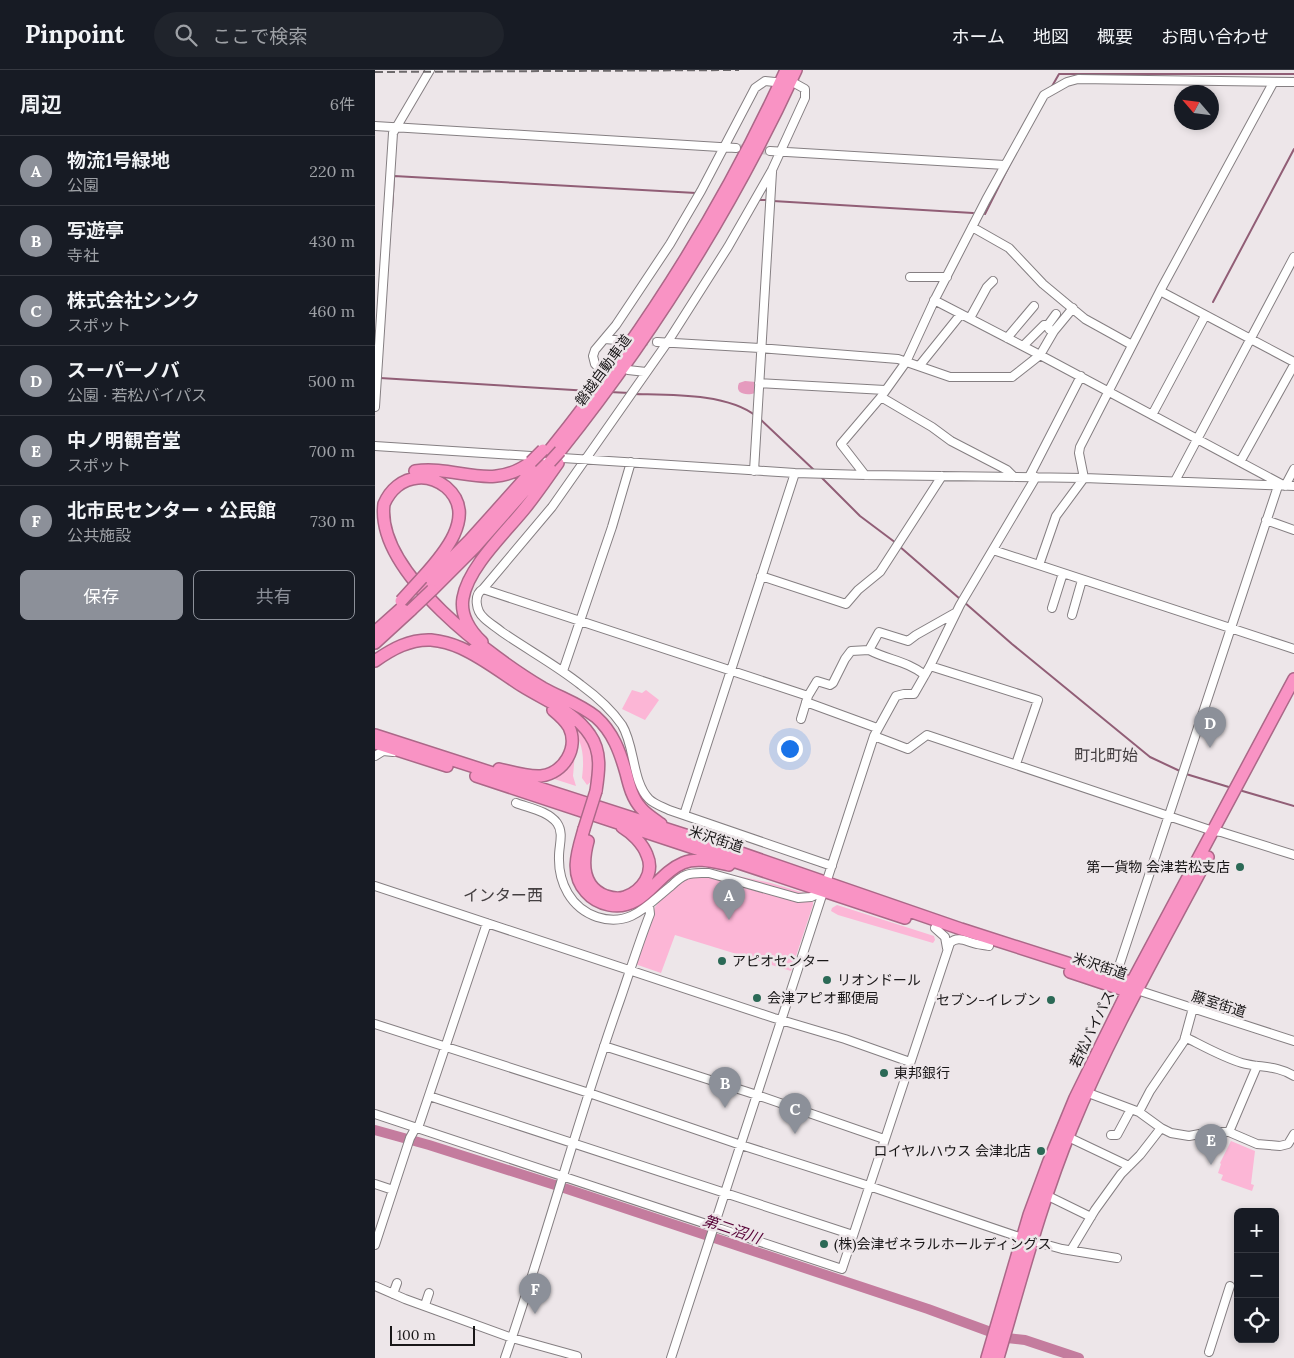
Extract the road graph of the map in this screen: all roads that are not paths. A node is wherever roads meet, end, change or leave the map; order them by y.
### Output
1 (430, 70) edge
2 (788, 78) edge
3 (1294, 82) edge
4 (1273, 83) junction
5 (375, 126) edge
6 (396, 127) junction
7 (725, 148) junction
8 (736, 148) tunnel mouth
9 (770, 151) tunnel mouth
10 (780, 152) junction
11 (1005, 165) junction
12 (772, 170) junction
13 (973, 227) junction
14 (1294, 257) edge
15 (947, 277) junction
16 (910, 278) dead end
17 (993, 281) dead end
18 (1160, 291) junction
19 (934, 300) junction
20 (1034, 306) dead end
21 (1073, 308) junction
22 (961, 314) junction
23 (1056, 314) dead end
24 (1205, 316) junction
25 (970, 318) junction
26 (378, 322) edge
27 (1051, 328) junction
28 (1007, 338) junction
29 (605, 339) junction
30 (615, 340) tunnel mouth
31 (1251, 340) junction
32 (657, 342) tunnel mouth
33 (667, 343) junction
34 (1132, 345) junction
35 (1023, 346) junction
36 (761, 348) junction
37 (1040, 354) junction
38 (906, 362) junction
39 (1294, 364) edge
40 (920, 365) junction
41 (616, 371) junction
42 (646, 372) junction
43 (1081, 376) junction
44 (759, 383) junction
45 (1108, 391) junction
46 (883, 394) junction
47 (375, 407) edge
48 (1152, 414) junction
49 (580, 418) junction
50 (1198, 438) junction
51 (375, 446) edge
52 (555, 450) junction
53 (586, 460) junction
54 (631, 462) junction
55 (1240, 462) junction
56 (545, 463) junction
57 (1294, 469) edge
58 (755, 471) junction
59 (795, 473) junction
60 (865, 475) junction
61 (941, 476) junction
62 (1014, 477) junction
63 (1033, 477) junction
64 (1084, 478) junction
65 (1175, 481) junction
66 (1281, 486) junction
67 (1294, 486) edge
68 (1266, 520) junction
69 (1294, 530) edge
70 (377, 540) dead end
71 (993, 550) junction
72 (1039, 566) junction
73 (394, 571) dead end
74 (1063, 573) junction
75 (761, 576) junction
76 (1082, 580) junction
77 (427, 584) junction
78 (483, 588) junction
79 (406, 605) junction
80 (1052, 608) dead end
81 (955, 613) junction
82 (1072, 615) dead end
83 (580, 621) junction
84 (1230, 629) junction
85 (375, 630) edge
86 (375, 643) edge
87 (869, 650) junction
88 (1294, 650) edge
89 (375, 661) edge
90 (495, 662) junction
91 (930, 666) junction
92 (563, 671) junction
93 (731, 671) junction
94 (925, 675) junction
95 (1294, 680) edge
96 (541, 692) junction
97 (1294, 694) edge
98 (807, 699) junction
99 (801, 719) dead end
100 (876, 732) junction
101 (375, 734) edge
102 (375, 743) edge
103 (411, 751) junction
104 (375, 756) edge
105 (1016, 764) junction
106 (1239, 791) junction
107 (516, 803) dead end
108 (684, 816) junction
109 (1170, 816) junction
110 (607, 819) junction
111 (588, 830) junction
112 (671, 831) junction
113 (1217, 831) junction
114 (1294, 855) edge
115 (832, 866) junction
116 (791, 880) junction
117 (375, 886) edge
118 (825, 887) junction
119 (649, 905) junction
120 (487, 923) junction
121 (935, 928) junction
122 (989, 946) junction
123 (947, 948) junction
124 (1120, 963) dead end
125 (630, 971) junction
126 (1132, 988) junction
127 (1193, 1008) junction
128 (782, 1020) junction
129 (375, 1024) edge
130 (1185, 1037) junction
131 (1294, 1041) edge
132 (604, 1046) junction
133 (445, 1048) junction
134 (910, 1062) junction
135 (1257, 1066) junction
136 (1294, 1076) edge
137 (1083, 1091) junction
138 (589, 1093) junction
139 (757, 1095) junction
140 (429, 1096) junction
141 (1135, 1111) junction
142 (375, 1114) edge
143 (417, 1127) junction
144 (1161, 1128) junction
145 (1229, 1132) junction
146 (1294, 1134) edge
147 (1111, 1135) dead end
148 (1068, 1137) junction
149 (885, 1139) junction
150 (572, 1144) junction
151 (741, 1145) junction
152 (1291, 1145) edge
153 (1129, 1166) junction
154 (561, 1183) junction
155 (375, 1184) edge
156 (869, 1186) junction
157 (393, 1190) junction
158 (725, 1193) junction
159 (1046, 1195) junction
160 (1091, 1217) junction
161 (712, 1233) junction
162 (853, 1235) junction
163 (1027, 1239) junction
164 (375, 1245) edge
165 (1071, 1250) junction
166 (1117, 1258) dead end
167 (397, 1283) dead end
168 (375, 1286) edge
169 (1230, 1286) dead end
170 (429, 1293) dead end
171 (393, 1294) junction
172 (425, 1305) junction
173 (512, 1338) junction
174 (997, 1349) edge
175 (1209, 1352) dead end
176 (505, 1358) edge
177 (577, 1358) edge
178 (671, 1358) edge
179 (987, 1358) edge

1 - 6 street
2 - 7 street
2 - 10 street
2 - 41 highway, 磐越自動車道
3 - 4 street
4 - 11 street
4 - 18 street
5 - 6 street
6 - 7 street
6 - 26 street
7 - 8 street
7 - 29 street
9 - 10 street
10 - 11 street
10 - 12 street
11 - 13 street
12 - 33 street
12 - 36 street
13 - 15 street
13 - 21 street
14 - 31 street
15 - 16 street
15 - 19 street
17 - 25 street
18 - 24 street
18 - 34 street
19 - 22 street
19 - 38 street
20 - 28 street
21 - 27 street
21 - 34 street
22 - 25 street
22 - 40 street
23 - 27 street
24 - 31 street
24 - 48 street
25 - 28 street
26 - 47 street
27 - 35 street
27 - 37 street
28 - 35 street
29 - 30 street
29 - 41 street
31 - 39 street
31 - 50 street
32 - 33 street
33 - 36 street
33 - 42 street
34 - 45 street
35 - 37 street
36 - 38 street
36 - 44 street
37 - 40 street
37 - 43 street
38 - 40 street
38 - 46 street
39 - 55 street
41 - 42 street
41 - 49 highway, 磐越自動車道
41 - 49 highway, 磐越自動車道
42 - 53 street
43 - 45 street
43 - 63 street
44 - 46 street
44 - 58 street
45 - 48 street
45 - 64 street
46 - 60 street
46 - 62 street
48 - 50 street
49 - 52 highway
49 - 52 highway
50 - 55 street
50 - 65 street
51 - 53 street
52 - 56 highway
52 - 56 highway, bridge
53 - 54 street
53 - 78 street
54 - 58 street
54 - 83 street
55 - 66 street
56 - 70 highway
56 - 77 highway
56 - 90 highway
57 - 66 street
58 - 59 street
59 - 60 street
59 - 75 street
60 - 61 street
61 - 62 street
61 - 75 street
62 - 63 street
63 - 64 street
63 - 71 street
64 - 65 street
64 - 72 street
65 - 66 street
66 - 67 street
66 - 68 street
68 - 69 street
68 - 84 street
71 - 72 street
71 - 81 street
72 - 74 street
73 - 90 highway
74 - 76 street
74 - 80 street
75 - 93 street
76 - 82 street
76 - 84 street
77 - 79 highway, bridge
77 - 90 highway
78 - 83 street
78 - 92 street
79 - 85 highway
79 - 86 highway
81 - 87 street
81 - 91 street
83 - 92 street
83 - 93 street
84 - 88 street
84 - 109 street
87 - 94 street
87 - 98 street
89 - 90 highway
90 - 96 highway
91 - 94 street
91 - 105 street
92 - 108 street
93 - 98 street
93 - 108 street
94 - 100 street
95 - 106 highway, 若松バイパス
96 - 103 highway
96 - 111 highway, bridge
96 - 112 highway
97 - 106 highway, 若松バイパス
98 - 99 street
98 - 100 street
100 - 105 street
100 - 115 street
101 - 103 highway, 米沢街道
102 - 103 highway, 米沢街道
103 - 104 street
103 - 110 highway, 米沢街道
103 - 112 highway, 米沢街道
105 - 109 street
106 - 113 highway, 若松バイパス
107 - 119 street
108 - 115 street
109 - 113 street
109 - 124 street
110 - 111 highway
110 - 116 highway, 米沢街道
111 - 116 highway
112 - 118 highway, 米沢街道
113 - 114 street
113 - 126 highway, 若松バイパス
115 - 118 street
116 - 118 highway, 米沢街道
117 - 120 street
118 - 119 street
118 - 121 highway, 米沢街道
118 - 126 highway, 米沢街道
118 - 128 street
119 - 125 street
120 - 125 street
120 - 133 street
121 - 122 highway, 米沢街道
121 - 123 street
122 - 123 street
122 - 126 highway, 米沢街道
123 - 134 street
125 - 128 street
125 - 132 street
126 - 127 street, 藤室街道
126 - 137 highway, 若松バイパス
127 - 130 street
127 - 131 street, 藤室街道
128 - 134 street
128 - 139 street
129 - 133 street
130 - 135 street
130 - 141 street
132 - 138 street
132 - 139 street
133 - 138 street
133 - 140 street
134 - 149 street
135 - 136 street
135 - 145 street
137 - 141 street
137 - 148 highway, 若松バイパス
137 - 163 highway, 若松バイパス
138 - 150 street
138 - 151 street
139 - 149 street
139 - 151 street
140 - 143 street
140 - 150 street
141 - 144 street
141 - 147 street
142 - 143 street
143 - 154 street
143 - 157 street
144 - 145 street
144 - 153 street
145 - 152 street
146 - 152 street
148 - 153 street
148 - 159 highway, 若松バイパス
149 - 156 street
150 - 154 street
150 - 158 street
151 - 156 street
151 - 158 street
153 - 160 street
154 - 161 street
154 - 173 street
155 - 157 street
156 - 162 street
156 - 163 street
157 - 164 street
158 - 161 street
158 - 162 street
159 - 160 street
159 - 163 highway, 若松バイパス
160 - 165 street
161 - 162 street
161 - 178 street
163 - 165 street
163 - 174 highway, 若松バイパス
165 - 166 street
167 - 171 street
168 - 171 street
169 - 175 street
170 - 172 street
171 - 172 street
172 - 173 street
173 - 176 street
173 - 177 street
174 - 179 highway, 若松バイパス

